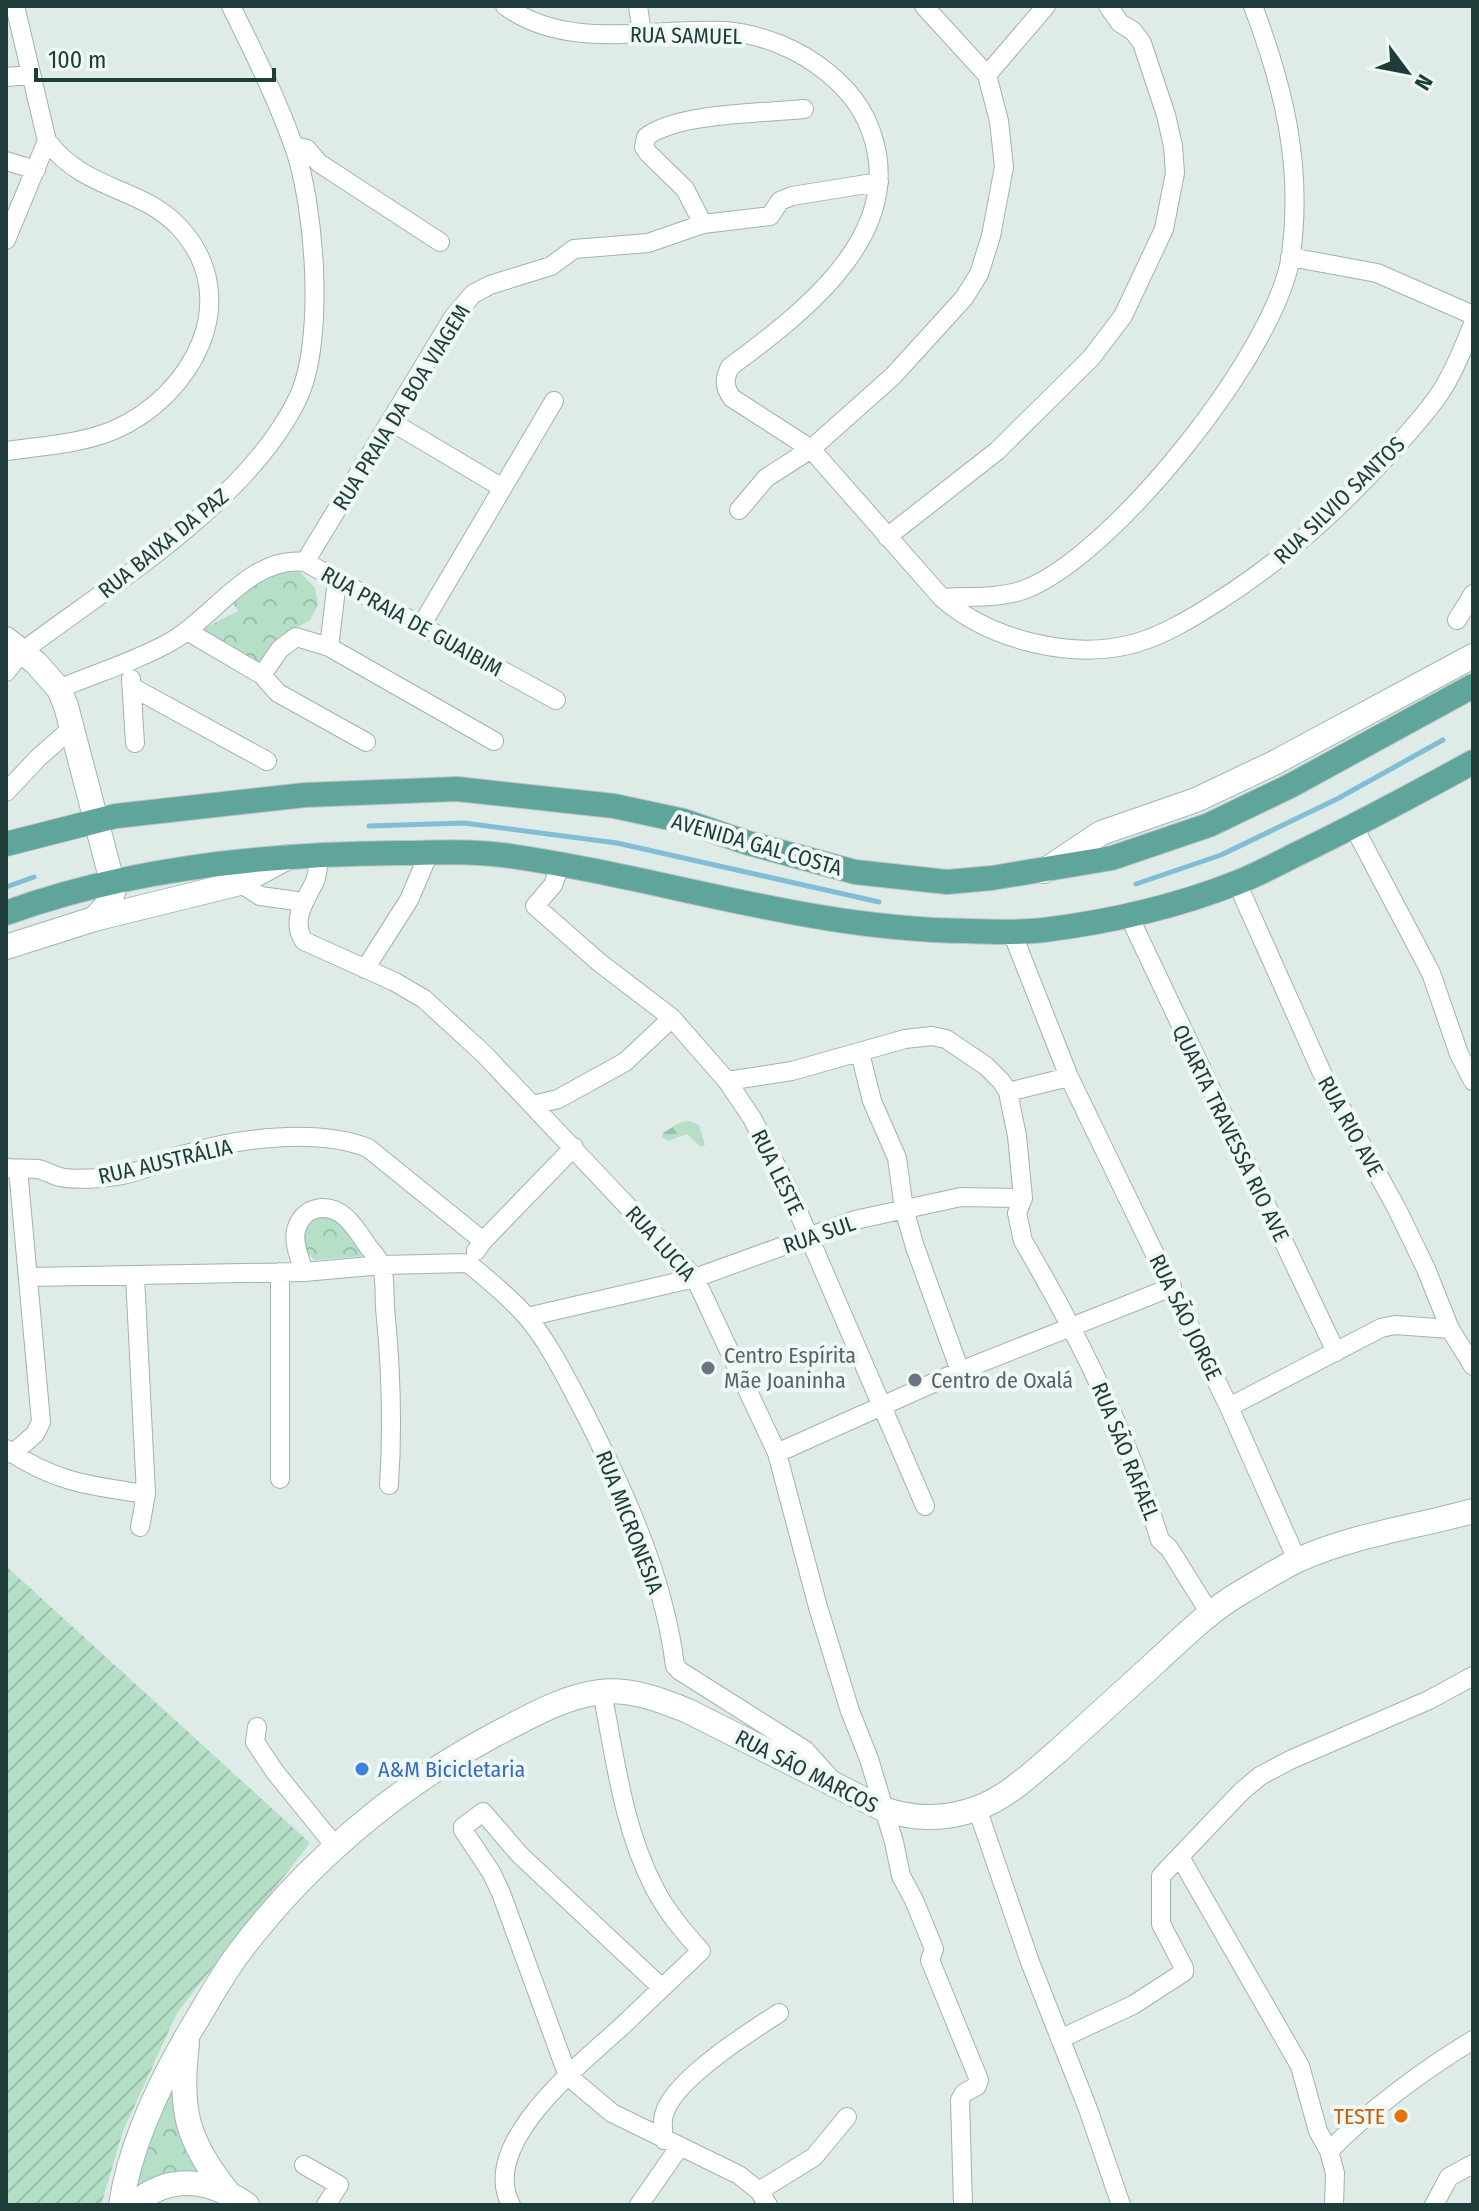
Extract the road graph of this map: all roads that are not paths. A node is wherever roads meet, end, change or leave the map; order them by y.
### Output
1 (231, 6) edge
2 (505, 6) edge
3 (638, 6) edge
4 (924, 6) edge
5 (1046, 6) edge
6 (1108, 6) edge
7 (1253, 6) edge
8 (12, 8) edge
9 (642, 33) junction
10 (31, 75) junction
11 (987, 75) junction
12 (6, 77) edge
13 (804, 109) dead end
14 (47, 141) junction
15 (294, 146) junction
16 (6, 161) edge
17 (319, 163) junction
18 (36, 170) junction
19 (302, 176) junction
20 (879, 182) junction
21 (703, 224) junction
22 (6, 240) edge
23 (440, 242) dead end
24 (1290, 257) junction
25 (1473, 315) edge
26 (1473, 324) edge
27 (730, 367) joint
28 (554, 401) dead end
29 (390, 421) junction
30 (811, 449) junction
31 (6, 451) edge
32 (501, 487) junction
33 (739, 510) dead end
34 (887, 537) junction
35 (305, 562) junction
36 (337, 581) junction
37 (1473, 594) edge
38 (942, 598) junction
39 (1457, 620) dead end
40 (421, 626) junction
41 (187, 631) junction
42 (14, 645) edge
43 (329, 647) junction
44 (1473, 656) edge
45 (130, 660) junction
46 (1473, 666) edge
47 (6, 672) edge
48 (262, 675) junction
49 (1473, 685) edge
50 (132, 687) junction
51 (59, 689) junction
52 (556, 700) dead end
53 (72, 728) junction
54 (494, 741) dead end
55 (366, 742) dead end
56 (135, 743) dead end
57 (267, 761) dead end
58 (1473, 762) edge
59 (6, 792) edge
60 (96, 820) junction
61 (1354, 827) junction
62 (6, 844) edge
63 (429, 853) junction
64 (319, 855) junction
65 (288, 857) junction
66 (560, 866) junction
67 (1043, 871) junction
68 (112, 882) junction
69 (240, 883) junction
70 (1237, 883) junction
71 (304, 902) junction
72 (6, 913) edge
73 (1128, 914) junction
74 (94, 919) junction
75 (1006, 932) junction
76 (6, 947) edge
77 (365, 969) junction
78 (672, 1018) junction
79 (860, 1053) junction
80 (1069, 1077) junction
81 (727, 1081) junction
82 (1473, 1081) edge
83 (1008, 1092) junction
84 (533, 1105) junction
85 (574, 1147) junction
86 (12, 1168) edge
87 (1023, 1198) junction
88 (904, 1209) junction
89 (808, 1238) junction
90 (483, 1241) junction
91 (468, 1263) junction
92 (382, 1265) junction
93 (280, 1272) junction
94 (304, 1272) junction
95 (135, 1276) junction
96 (29, 1277) junction
97 (695, 1278) junction
98 (1172, 1287) junction
99 (527, 1317) junction
100 (1070, 1329) junction
101 (1450, 1329) junction
102 (1336, 1352) junction
103 (1473, 1366) edge
104 (960, 1371) junction
105 (883, 1407) junction
106 (1229, 1407) junction
107 (9, 1452) edge
108 (777, 1453) junction
109 (280, 1479) dead end
110 (389, 1485) dead end
111 (146, 1494) junction
112 (925, 1506) dead end
113 (1473, 1511) edge
114 (140, 1527) dead end
115 (1297, 1560) junction
116 (1209, 1612) junction
117 (1473, 1676) edge
118 (602, 1692) junction
119 (257, 1727) dead end
120 (839, 1788) junction
121 (977, 1808) junction
122 (883, 1809) junction
123 (335, 1846) junction
124 (1180, 1857) junction
125 (662, 1988) junction
126 (779, 2013) dead end
127 (189, 2034) junction
128 (1060, 2039) junction
129 (1473, 2040) edge
130 (568, 2076) junction
131 (847, 2117) dead end
132 (672, 2143) junction
133 (1329, 2151) junction
134 (1473, 2164) edge
135 (304, 2165) dead end
136 (227, 2191) junction
137 (763, 2198) edge
138 (121, 2205) edge
139 (133, 2205) edge
140 (247, 2205) edge
141 (326, 2205) edge
142 (511, 2205) edge
143 (639, 2205) edge
144 (963, 2205) edge
145 (1121, 2205) edge
146 (1334, 2205) edge
147 (1434, 2205) edge

1 - 15 street, RUA BAIXA DA PAZ
2 - 9 street, RUA SAMUEL
3 - 9 street
4 - 11 street
5 - 11 street
6 - 34 street
7 - 24 street
8 - 10 street
9 - 20 street, RUA SAMUEL
10 - 12 street
10 - 14 street
11 - 30 street
13 - 21 street
14 - 18 street
14 - 31 street
15 - 17 street
15 - 19 street, RUA BAIXA DA PAZ
16 - 18 street
17 - 19 street
17 - 23 street
18 - 22 street
19 - 42 street, RUA BAIXA DA PAZ
20 - 21 street, RUA PRAIA DA BOA VIAGEM
20 - 27 street, RUA SAMUEL
21 - 29 street, RUA PRAIA DA BOA VIAGEM
24 - 25 street
24 - 38 street
26 - 38 street, RUA SILVIO SANTOS
27 - 30 street, RUA SILVIO SANTOS
28 - 32 street
29 - 32 street
29 - 35 street, RUA PRAIA DA BOA VIAGEM
30 - 33 street
30 - 34 street, RUA SILVIO SANTOS
32 - 40 street
34 - 38 street, RUA SILVIO SANTOS
35 - 36 street, RUA PRAIA DE GUAIBIM
35 - 41 street, RUA PRAIA DE GUAIBIM
36 - 40 street, RUA PRAIA DE GUAIBIM
36 - 43 street
37 - 39 street
40 - 52 street, RUA PRAIA DE GUAIBIM
41 - 45 street, RUA PRAIA DE GUAIBIM
41 - 48 street
42 - 47 street, RUA BAIXA DA PAZ
42 - 51 main road
43 - 48 street
43 - 54 street
44 - 67 main road
45 - 50 street
45 - 51 street, RUA PRAIA DE GUAIBIM
46 - 49 main road
48 - 55 street
49 - 67 main road, AVENIDA GAL COSTA
50 - 56 street
50 - 57 street
51 - 53 main road
53 - 59 street
53 - 60 main road
58 - 61 main road
60 - 62 main road, AVENIDA GAL COSTA
60 - 67 main road, AVENIDA GAL COSTA
60 - 68 main road
61 - 70 main road
61 - 82 street
63 - 64 main road
63 - 66 main road
63 - 77 street
64 - 65 main road
64 - 71 street, RUA LUCIA
65 - 68 main road
65 - 69 main road
66 - 75 main road
66 - 78 street, RUA LESTE
68 - 72 main road
68 - 74 main road
69 - 71 street
69 - 74 main road
70 - 73 main road
70 - 101 street, RUA RIO AVE
71 - 77 street, RUA LUCIA
73 - 75 main road
73 - 102 street, QUARTA TRAVESSA RIO AVE
74 - 76 main road
75 - 80 street, RUA SÃO JORGE
77 - 84 street, RUA LUCIA
78 - 81 street, RUA LESTE
78 - 84 street
79 - 81 street
79 - 83 street
79 - 88 street
80 - 83 street
80 - 98 street, RUA SÃO JORGE
81 - 89 street, RUA LESTE
83 - 87 street, RUA SÃO RAFAEL
84 - 85 street, RUA LUCIA
85 - 90 street
85 - 97 street, RUA LUCIA
86 - 90 street, RUA AUSTRÁLIA
86 - 96 street
87 - 88 street, RUA SUL
87 - 100 street, RUA SÃO RAFAEL
88 - 89 street, RUA SUL
88 - 104 street
89 - 97 street, RUA SUL
89 - 105 street, RUA LESTE
90 - 91 street
91 - 92 street
91 - 99 street, RUA MICRONESIA
92 - 94 street
92 - 94 street
92 - 110 street
93 - 94 street
93 - 95 street
93 - 109 street
95 - 96 street
95 - 111 street
96 - 107 street
97 - 99 street, RUA SUL
97 - 108 street, RUA LUCIA
98 - 100 street
98 - 106 street, RUA SÃO JORGE
99 - 120 street, RUA MICRONESIA
100 - 104 street
100 - 116 street, RUA SÃO RAFAEL
101 - 102 street
101 - 103 street, RUA RIO AVE
102 - 106 street
104 - 105 street
105 - 108 street
105 - 112 street, RUA LESTE
106 - 115 street, RUA SÃO JORGE
107 - 111 street
108 - 122 street, RUA LUCIA
111 - 114 street
113 - 115 main road, RUA SÃO MARCOS
115 - 116 main road, RUA SÃO MARCOS
116 - 121 main road, RUA SÃO MARCOS
117 - 124 street
118 - 120 main road, RUA SÃO MARCOS
118 - 123 main road, RUA SÃO MARCOS
118 - 125 street
119 - 123 street
120 - 122 main road, RUA SÃO MARCOS
121 - 122 main road, RUA SÃO MARCOS
121 - 128 street
122 - 144 street, RUA LUCIA
123 - 127 main road, RUA SÃO MARCOS
124 - 128 street
124 - 133 street
125 - 130 street
125 - 130 street
126 - 132 street
127 - 136 main road, RUA SÃO MARCOS
127 - 138 main road, RUA SÃO MARCOS
128 - 145 street
129 - 133 street
130 - 132 street
130 - 142 street
131 - 137 street
132 - 137 street
132 - 143 street
133 - 146 street
134 - 147 street
135 - 141 street
136 - 139 main road
136 - 140 main road

